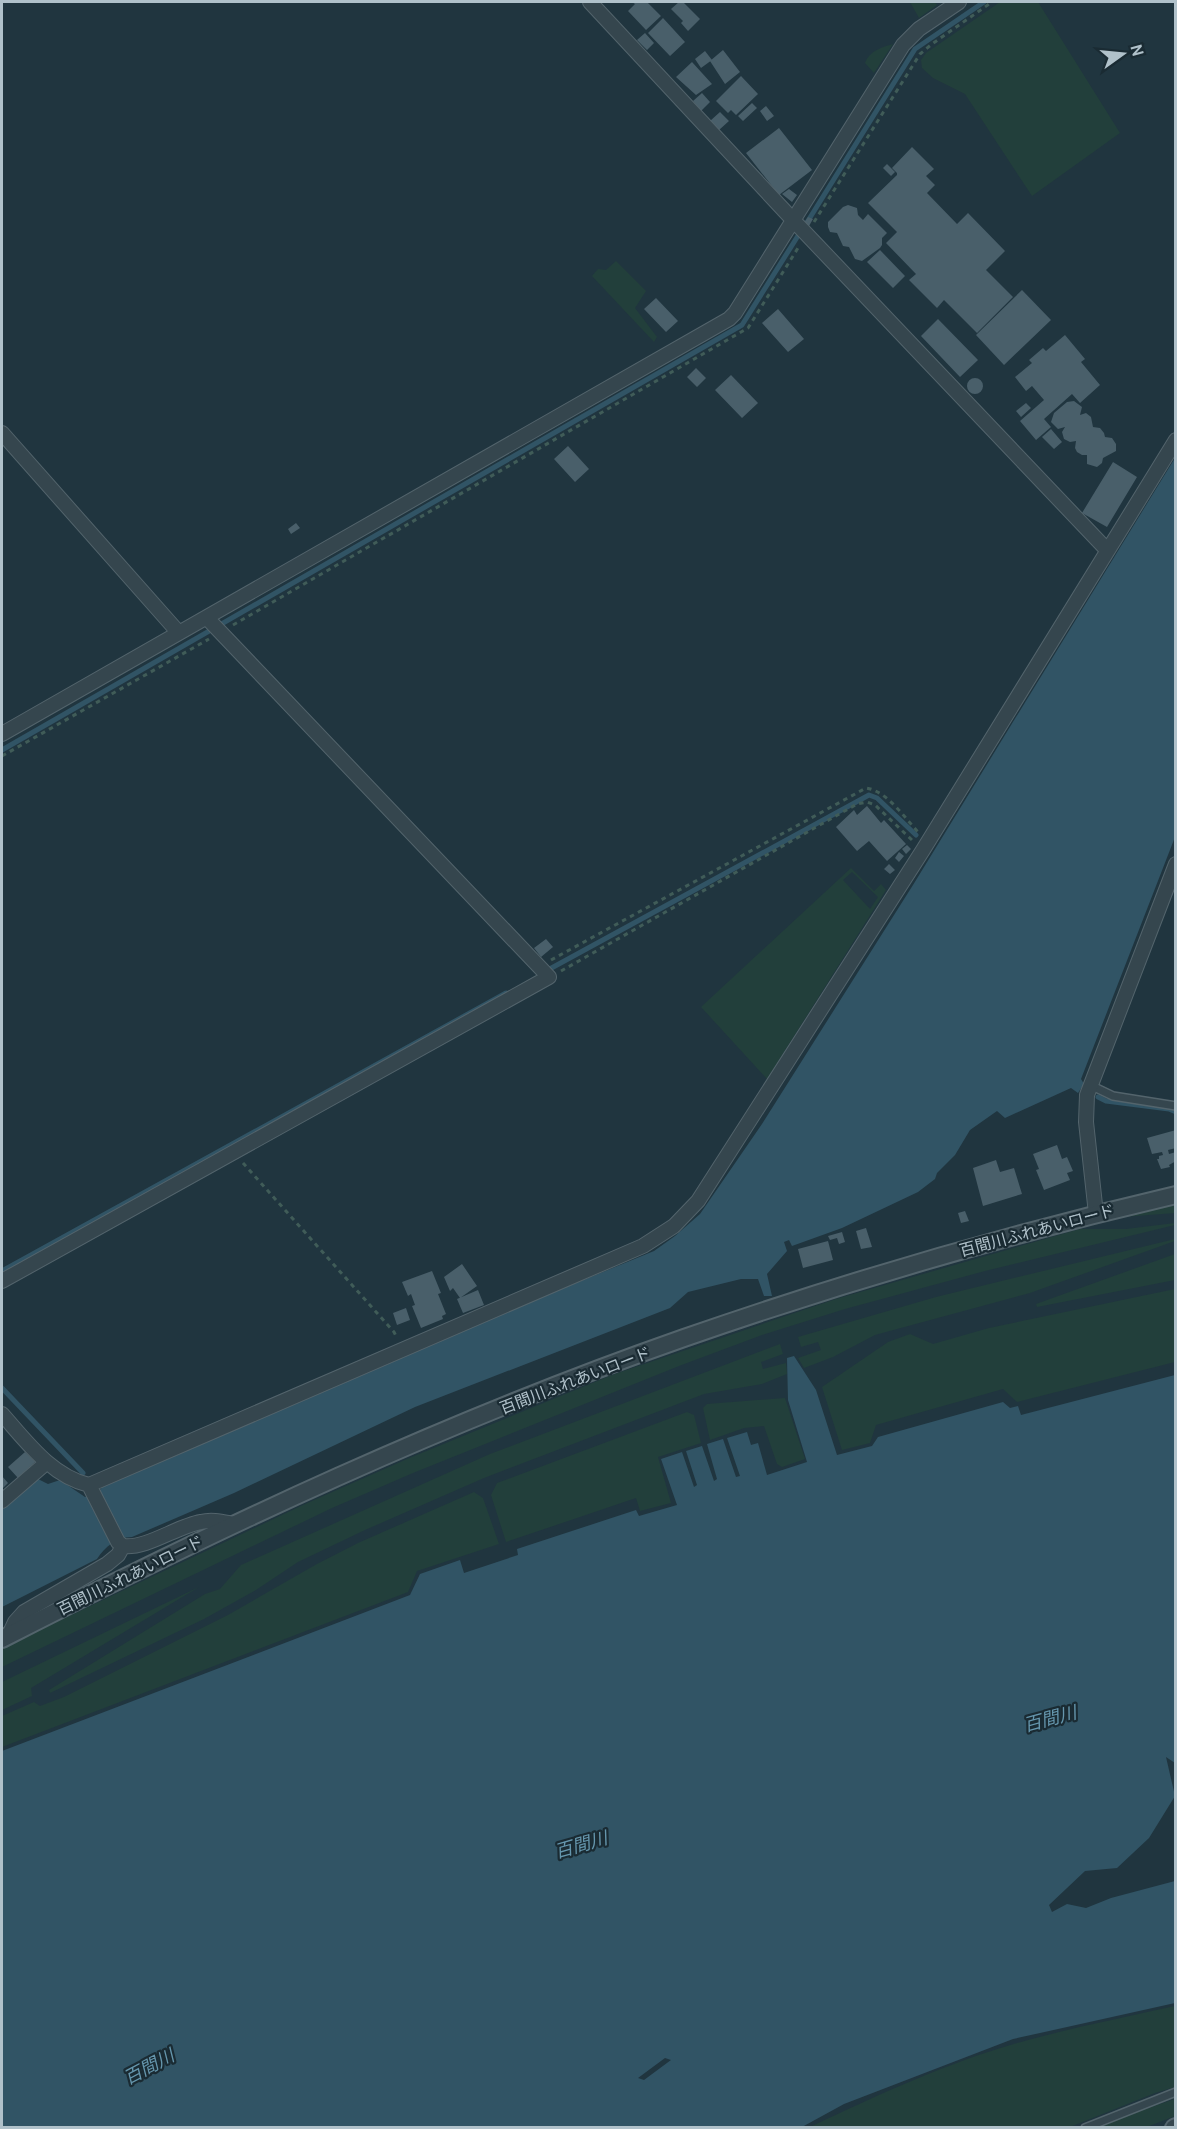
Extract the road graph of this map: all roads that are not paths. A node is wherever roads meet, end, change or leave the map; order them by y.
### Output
1 (590, 2) edge
2 (958, 2) edge
3 (802, 229) junction
4 (2, 433) edge
5 (1176, 440) edge
6 (1107, 550) junction
7 (215, 626) junction
8 (179, 633) junction
9 (2, 734) edge
10 (1176, 864) edge
11 (1090, 1085) junction
12 (1176, 1106) edge
13 (1176, 1195) edge
14 (1096, 1214) junction
15 (2, 1281) edge
16 (2, 1414) edge
17 (46, 1462) junction
18 (90, 1488) junction
19 (2, 1501) edge
20 (234, 1524) junction
21 (121, 1544) junction
22 (5, 1637) edge
23 (1176, 2092) edge
24 (1085, 2127) edge

1 - 3 street
2 - 3 street
3 - 6 street
3 - 7 street
4 - 8 street
5 - 6 street
6 - 18 street
7 - 8 street
7 - 15 street
8 - 9 street
10 - 11 street
11 - 12 lane
11 - 14 street
13 - 14 street, 百間川ふれあいロード
14 - 20 street, 百間川ふれあいロード
16 - 17 street
17 - 18 street
17 - 19 street
18 - 21 street
20 - 21 street
20 - 22 street, 百間川ふれあいロード
21 - 22 street
23 - 24 lane

